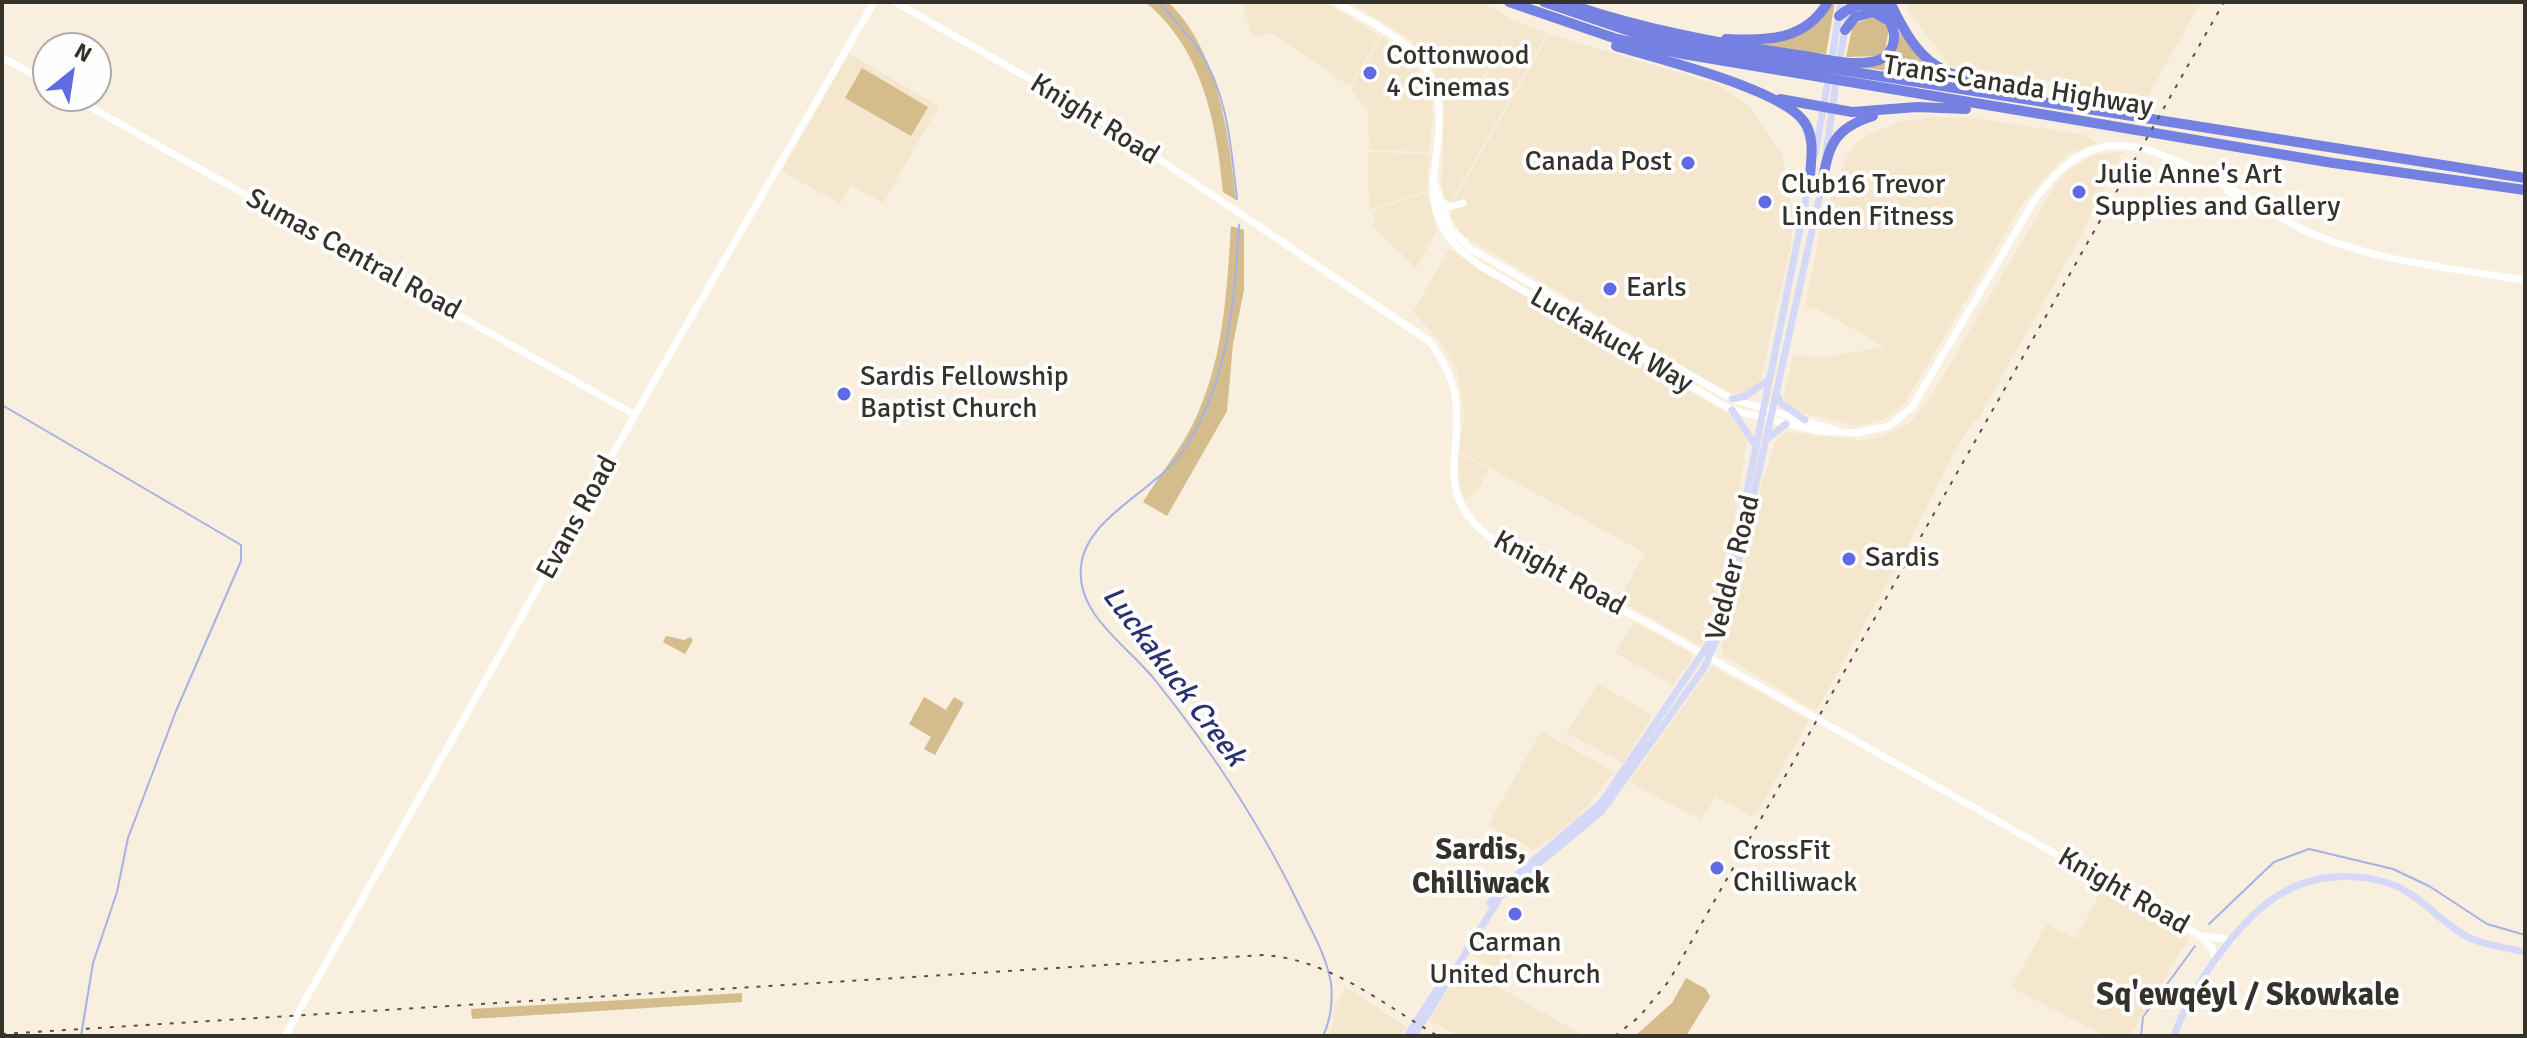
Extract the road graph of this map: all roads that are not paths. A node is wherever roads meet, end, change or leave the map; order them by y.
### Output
1 (874, 2) edge
2 (895, 2) edge
3 (1336, 2) edge
4 (1503, 2) edge
5 (1509, 2) edge
6 (1544, 2) edge
7 (1562, 2) edge
8 (1828, 2) edge
9 (1890, 2) edge
10 (1847, 4) edge
11 (1839, 16) joint
12 (1898, 20) junction
13 (1845, 30) junction
14 (1692, 37) junction
15 (1837, 52) junction
16 (2, 57) edge
17 (32, 74) edge
18 (1755, 92) junction
19 (1828, 108) junction
20 (1892, 110) junction
21 (99, 112) edge
22 (2144, 116) junction
23 (2070, 120) junction
24 (1810, 177) junction
25 (2525, 178) edge
26 (1434, 183) junction
27 (2525, 190) edge
28 (1820, 192) junction
29 (1439, 200) junction
30 (1463, 203) dead end
31 (2525, 280) edge
32 (1768, 379) junction
33 (1776, 394) junction
34 (1732, 399) junction
35 (1732, 410) junction
36 (1761, 413) junction
37 (635, 415) junction
38 (1771, 416) junction
39 (1805, 420) junction
40 (1786, 424) junction
41 (1842, 432) junction
42 (1765, 441) junction
43 (1754, 443) junction
44 (1706, 656) junction
45 (2199, 935) junction
46 (2233, 940) junction
47 (2525, 952) edge
48 (2216, 961) junction
49 (285, 1036) edge
50 (1407, 1036) edge
51 (1414, 1036) edge
52 (2174, 1036) edge

1 - 37 street, Evans Road
2 - 44 street, Knight Road
3 - 26 street, Luckakuck Way
4 - 18 highway
5 - 23 highway, Trans-Canada Highway
6 - 22 highway, Trans-Canada Highway
7 - 14 highway
8 - 14 highway
9 - 12 highway
10 - 11 highway
10 - 12 highway
10 - 13 main road, Vedder Road
11 - 15 main road, Vedder Road
12 - 22 highway
13 - 14 highway
13 - 15 main road, Vedder Road
15 - 19 main road, Vedder Road
16 - 17 street
18 - 19 highway
18 - 24 highway
19 - 20 highway
19 - 24 main road, Vedder Road
19 - 28 main road, Vedder Road
20 - 23 highway
20 - 28 highway
21 - 37 street, Sumas Central Road
22 - 25 highway, Trans-Canada Highway
23 - 27 highway, Trans-Canada Highway
24 - 32 main road, Vedder Road
26 - 29 street, Luckakuck Way
26 - 35 street, Luckakuck Way
28 - 33 main road, Vedder Road
29 - 30 street
29 - 34 street, Luckakuck Way
31 - 41 street, Luckakuck Way
32 - 34 main road
32 - 36 main road, Vedder Road
33 - 38 main road, Vedder Road
33 - 39 main road
34 - 36 street, Luckakuck Way
35 - 36 street, Luckakuck Way
35 - 43 main road
36 - 38 street, Luckakuck Way
36 - 43 main road, Vedder Road
37 - 49 street, Evans Road
38 - 39 street, Luckakuck Way
38 - 40 street, Luckakuck Way
38 - 42 main road, Vedder Road
39 - 41 street, Luckakuck Way
40 - 41 street, Luckakuck Way
40 - 42 main road
42 - 44 main road, Vedder Road
43 - 44 main road, Vedder Road
44 - 45 street, Knight Road
44 - 50 main road, Vedder Road
44 - 51 main road, Vedder Road
45 - 46 street, Knight Road
45 - 48 street, Knight Road
46 - 47 main road
46 - 48 main road
48 - 52 main road

